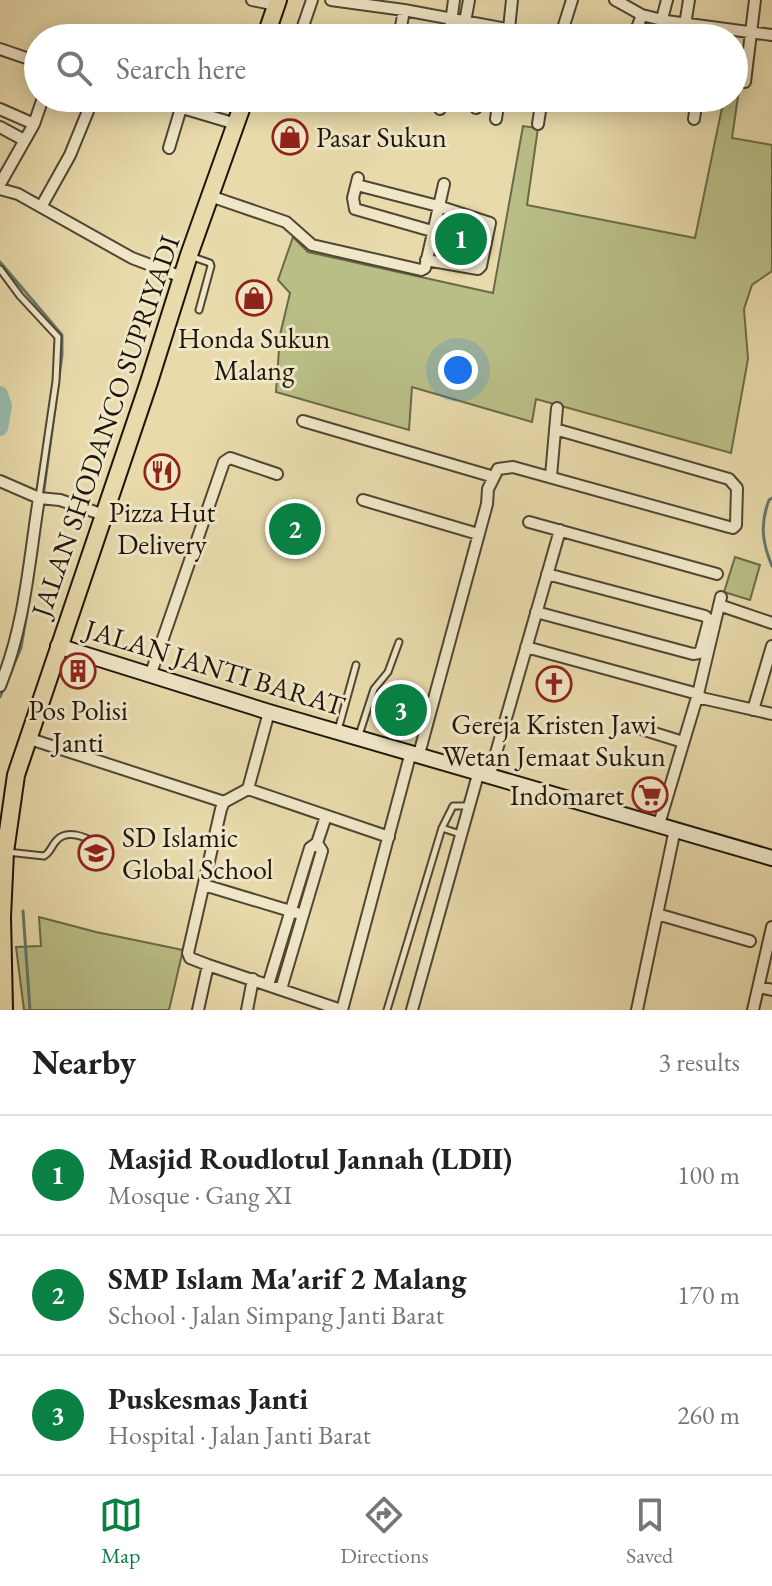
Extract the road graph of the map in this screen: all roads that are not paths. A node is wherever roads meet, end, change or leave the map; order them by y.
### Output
1 (252, 0) edge
2 (312, 0) edge
3 (331, 0) edge
4 (454, 0) edge
5 (469, 0) edge
6 (512, 0) edge
7 (572, 0) edge
8 (615, 0) edge
9 (667, 0) edge
10 (689, 0) edge
11 (755, 0) edge
12 (277, 2) edge
13 (404, 10) junction
14 (642, 15) junction
15 (451, 19) junction
16 (664, 20) junction
17 (465, 22) junction
18 (270, 24) edge
19 (304, 24) edge
20 (402, 24) edge
21 (450, 24) edge
22 (476, 24) edge
23 (510, 24) edge
24 (563, 24) edge
25 (638, 24) edge
26 (664, 24) edge
27 (681, 24) edge
28 (685, 24) edge
29 (751, 33) junction
30 (772, 35) edge
31 (0, 49) edge
32 (24, 57) edge
33 (748, 58) edge
34 (0, 109) edge
35 (38, 112) edge
36 (88, 112) edge
37 (180, 112) edge
38 (195, 112) edge
39 (240, 112) edge
40 (497, 112) edge
41 (540, 112) edge
42 (695, 112) edge
43 (496, 119) dead end
44 (694, 119) dead end
45 (34, 124) junction
46 (236, 124) junction
47 (538, 124) dead end
48 (0, 127) edge
49 (24, 140) junction
50 (169, 148) dead end
51 (444, 184) dead end
52 (0, 187) edge
53 (210, 196) junction
54 (438, 206) junction
55 (41, 207) junction
56 (432, 231) junction
57 (189, 255) junction
58 (426, 260) junction
59 (0, 269) edge
60 (182, 277) junction
61 (199, 310) dead end
62 (557, 408) dead end
63 (303, 421) dead end
64 (555, 429) junction
65 (277, 474) dead end
66 (551, 476) junction
67 (0, 481) edge
68 (493, 482) junction
69 (42, 498) junction
70 (363, 500) dead end
71 (104, 515) junction
72 (529, 522) dead end
73 (560, 530) junction
74 (478, 534) junction
75 (547, 574) junction
76 (717, 574) dead end
77 (536, 612) junction
78 (772, 623) edge
79 (399, 642) dead end
80 (58, 646) junction
81 (772, 646) edge
82 (526, 647) junction
83 (356, 665) dead end
84 (150, 676) junction
85 (0, 686) edge
86 (697, 696) junction
87 (753, 710) junction
88 (269, 712) junction
89 (772, 714) edge
90 (638, 728) dead end
91 (337, 732) junction
92 (27, 738) junction
93 (359, 738) junction
94 (683, 742) junction
95 (415, 753) junction
96 (485, 772) junction
97 (248, 789) junction
98 (224, 802) junction
99 (469, 806) junction
100 (326, 816) junction
101 (659, 824) junction
102 (442, 828) junction
103 (675, 829) junction
104 (461, 834) junction
105 (389, 837) junction
106 (108, 848) dead end
107 (5, 852) junction
108 (772, 858) edge
109 (204, 885) junction
110 (2, 888) edge
111 (297, 913) junction
112 (657, 914) junction
113 (772, 927) edge
114 (750, 941) dead end
115 (208, 965) junction
116 (768, 968) edge
117 (253, 979) junction
118 (268, 985) junction
119 (759, 987) junction
120 (281, 989) junction
121 (772, 990) edge
122 (4, 1010) edge
123 (198, 1010) edge
124 (247, 1010) edge
125 (342, 1010) edge
126 (387, 1010) edge
127 (412, 1010) edge
128 (637, 1010) edge
129 (753, 1010) edge

1 - 12 street
2 - 19 street
3 - 13 street
4 - 15 street
5 - 17 street
6 - 23 street
7 - 24 street
8 - 14 street
9 - 16 street
10 - 28 street
11 - 29 street
12 - 18 main road
13 - 15 street
13 - 20 street
14 - 16 street
14 - 25 street
15 - 17 street
15 - 21 street
16 - 26 street
16 - 27 street
17 - 22 street
29 - 30 street
29 - 33 street
31 - 32 street
34 - 45 street
35 - 45 street
36 - 55 street
37 - 50 street
38 - 46 street
39 - 46 main road, JALAN SHODANCO SUPRIYADI
40 - 43 street
41 - 47 street
42 - 44 street
45 - 49 street
46 - 53 main road, JALAN SHODANCO SUPRIYADI
48 - 49 street
49 - 52 street
51 - 54 street
52 - 55 street
53 - 57 main road, JALAN SHODANCO SUPRIYADI
53 - 58 street
54 - 56 street
54 - 56 street
54 - 58 street
55 - 60 street
56 - 58 street
57 - 60 main road, JALAN SHODANCO SUPRIYADI
57 - 61 lane
59 - 69 lane
60 - 71 main road, JALAN SHODANCO SUPRIYADI
62 - 64 street
63 - 68 street
64 - 66 street
64 - 66 street
65 - 84 street
66 - 68 street
67 - 69 street
68 - 74 street
69 - 71 street
69 - 85 street
70 - 74 street
71 - 80 main road, JALAN SHODANCO SUPRIYADI
72 - 73 street
73 - 75 street
73 - 76 street
74 - 95 street
75 - 77 street
75 - 77 street
77 - 82 street
78 - 86 street
79 - 93 lane
80 - 84 street, JALAN JANTI BARAT
80 - 92 main road, JALAN SHODANCO SUPRIYADI
81 - 87 street
82 - 86 street
82 - 96 street
83 - 91 lane
84 - 88 street, JALAN JANTI BARAT
86 - 87 street
86 - 94 street
87 - 89 street
88 - 91 street, JALAN JANTI BARAT
88 - 97 street
90 - 94 street
91 - 93 street, JALAN JANTI BARAT
92 - 98 street
92 - 107 main road, JALAN SHODANCO SUPRIYADI
93 - 95 street, JALAN JANTI BARAT
94 - 101 street
95 - 96 street, JALAN JANTI BARAT
95 - 105 street
96 - 99 street
96 - 101 street, JALAN JANTI BARAT
97 - 98 street
97 - 100 street
98 - 109 street
99 - 102 lane
99 - 104 street
100 - 105 street
100 - 111 street
101 - 103 street, JALAN JANTI BARAT
102 - 104 lane
102 - 126 lane
103 - 108 street, JALAN JANTI BARAT
103 - 112 street
104 - 127 street
105 - 125 street
106 - 107 lane
107 - 110 main road, JALAN SHODANCO SUPRIYADI
109 - 111 street
109 - 115 street
110 - 122 main road, JALAN SHODANCO SUPRIYADI
111 - 118 street
111 - 120 street
112 - 114 street
112 - 128 street
113 - 116 street
115 - 117 street
115 - 123 street
116 - 119 street
117 - 118 street
117 - 124 street
118 - 120 street
119 - 121 street
119 - 129 street
120 - 125 street

